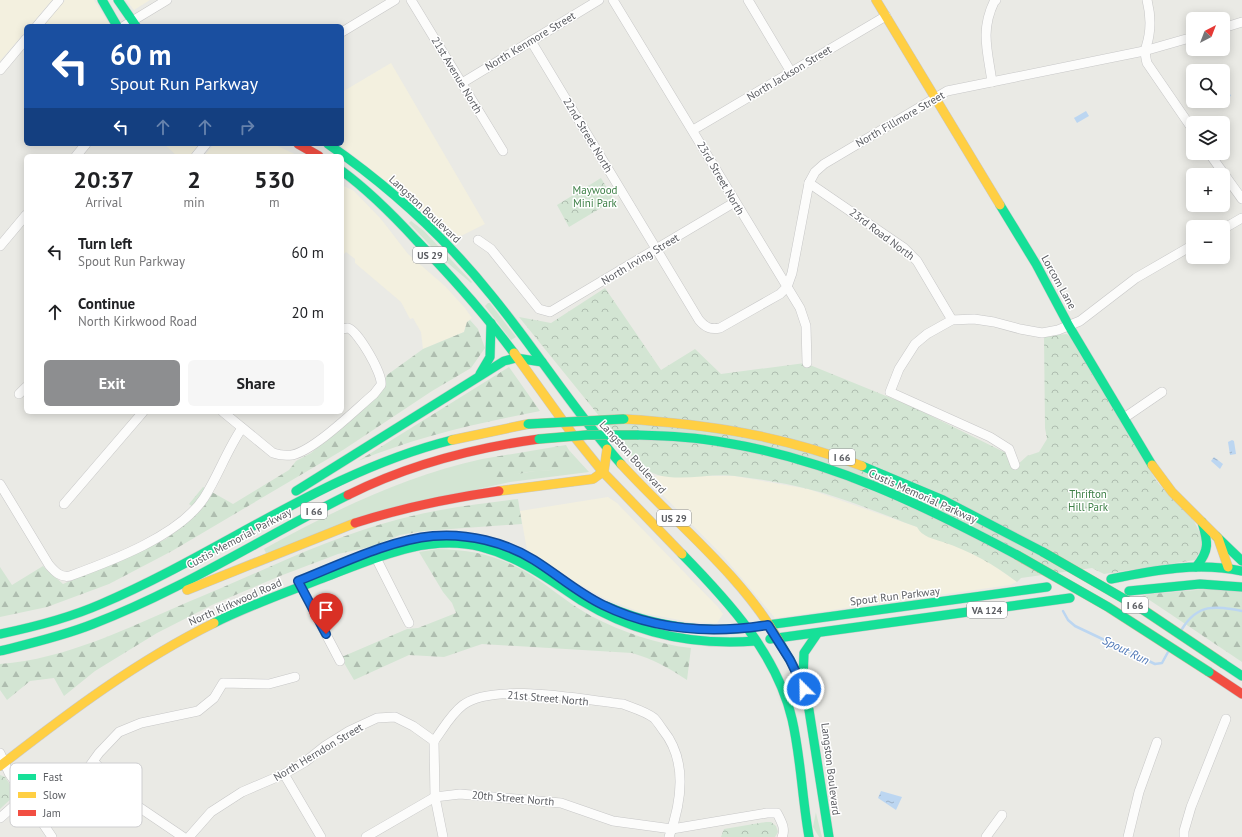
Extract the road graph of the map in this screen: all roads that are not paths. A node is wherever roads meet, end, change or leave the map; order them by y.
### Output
1 (58, 0) edge
2 (102, 0) edge
3 (118, 0) edge
4 (167, 0) edge
5 (395, 0) edge
6 (411, 0) edge
7 (599, 0) edge
8 (613, 0) edge
9 (748, 0) edge
10 (876, 0) edge
11 (996, 0) edge
12 (1147, 0) edge
13 (886, 16) junction
14 (1242, 22) edge
15 (134, 23) edge
16 (39, 24) edge
17 (116, 24) edge
18 (1230, 26) edge
19 (344, 31) edge
20 (1186, 39) edge
21 (24, 41) edge
22 (531, 41) junction
23 (1144, 52) junction
24 (0, 70) edge
25 (791, 72) junction
26 (992, 82) junction
27 (462, 83) junction
28 (935, 97) junction
29 (1186, 120) edge
30 (693, 130) junction
31 (84, 146) edge
32 (204, 146) edge
33 (302, 146) edge
34 (331, 146) edge
35 (503, 151) dead end
36 (78, 154) edge
37 (198, 154) edge
38 (316, 154) edge
39 (342, 154) edge
40 (344, 155) edge
41 (1214, 160) edge
42 (354, 162) junction
43 (344, 173) edge
44 (344, 175) edge
45 (809, 183) junction
46 (1242, 199) edge
47 (735, 202) junction
48 (24, 217) edge
49 (1242, 218) edge
50 (1230, 224) edge
51 (478, 240) dead end
52 (0, 246) edge
53 (657, 248) junction
54 (1186, 249) edge
55 (787, 287) junction
56 (494, 297) junction
57 (475, 304) junction
58 (952, 320) junction
59 (491, 323) junction
60 (1069, 326) junction
61 (344, 329) edge
62 (516, 358) junction
63 (542, 362) junction
64 (807, 363) dead end
65 (473, 380) junction
66 (24, 388) edge
67 (1162, 392) dead end
68 (19, 394) dead end
69 (141, 414) edge
70 (225, 414) edge
71 (1124, 418) junction
72 (242, 428) junction
73 (607, 449) junction
74 (1015, 465) dead end
75 (602, 472) junction
76 (0, 484) edge
77 (64, 504) dead end
78 (1202, 522) junction
79 (1216, 536) junction
80 (375, 555) junction
81 (192, 558) junction
82 (1242, 561) edge
83 (1196, 567) junction
84 (1228, 567) junction
85 (1242, 570) edge
86 (1111, 579) dead end
87 (1242, 581) edge
88 (299, 584) junction
89 (1171, 584) junction
90 (1047, 587) dead end
91 (1242, 587) edge
92 (1129, 591) dead end
93 (1070, 598) dead end
94 (103, 621) junction
95 (409, 623) dead end
96 (768, 625) junction
97 (747, 628) junction
98 (0, 634) edge
99 (817, 634) junction
100 (777, 639) junction
101 (756, 641) junction
102 (0, 650) edge
103 (340, 661) dead end
104 (1242, 676) edge
105 (295, 677) dead end
106 (804, 689) junction
107 (1242, 694) edge
108 (1226, 719) dead end
109 (434, 741) junction
110 (1157, 742) dead end
111 (1, 759) edge
112 (94, 762) edge
113 (10, 774) edge
114 (284, 774) junction
115 (435, 797) junction
116 (10, 809) edge
117 (142, 809) edge
118 (1002, 815) dead end
119 (0, 818) edge
120 (46, 827) edge
121 (670, 833) edge
122 (52, 837) edge
123 (183, 837) edge
124 (189, 837) edge
125 (321, 837) edge
126 (366, 837) edge
127 (443, 837) edge
128 (782, 837) edge
129 (809, 837) edge
130 (829, 837) edge
131 (986, 837) edge
132 (1128, 837) edge
133 (1184, 837) edge

1 - 16 street
2 - 17 main road
3 - 15 main road
4 - 15 street
5 - 19 street
6 - 27 street, 21st Avenue North
7 - 22 street, North Kenmore Street
8 - 30 street, 23rd Street North
9 - 25 street
10 - 13 main road, Lorcom Lane
11 - 26 street
12 - 23 street
13 - 25 street, North Jackson Street
13 - 28 main road, Lorcom Lane
14 - 18 street
20 - 23 street, North Fillmore Street
21 - 24 street
22 - 27 street, North Kenmore Street
22 - 53 street, 22nd Street North
23 - 26 street, North Fillmore Street
23 - 29 street
25 - 30 street, North Jackson Street
26 - 28 street, North Fillmore Street
27 - 35 street, 21st Avenue North
28 - 45 street, North Fillmore Street
28 - 60 main road, Lorcom Lane
30 - 47 street, 23rd Street North
31 - 36 street
32 - 37 street
33 - 38 main road
34 - 39 main road, Langston Boulevard / US 29
40 - 42 main road, Langston Boulevard / US 29
41 - 46 street
42 - 43 street
42 - 56 main road, Langston Boulevard / US 29
44 - 57 main road, US 29
45 - 55 street, North Fillmore Street
45 - 58 street, 23rd Road North
47 - 53 street, North Irving Street
47 - 55 street, 23rd Street North
48 - 52 street
49 - 50 street
51 - 53 street, North Irving Street
53 - 55 street, 22nd Street North
54 - 60 street
55 - 64 street, 23rd Street North
56 - 57 main road
56 - 63 main road, Langston Boulevard / US 29
57 - 59 main road, US 29
58 - 60 street
58 - 74 street
59 - 62 main road, US 29
59 - 65 main road
60 - 71 main road, Lorcom Lane
61 - 72 street
62 - 63 main road
62 - 65 main road
62 - 75 main road, US 29
63 - 73 main road, Langston Boulevard / US 29
65 - 81 main road
66 - 68 street
67 - 71 street
69 - 77 street
70 - 72 street
71 - 78 main road, Lorcom Lane
72 - 76 street
73 - 75 main road
73 - 96 main road, Langston Boulevard / US 29
75 - 94 main road
75 - 97 main road, US 29
78 - 79 main road, Lorcom Lane
78 - 83 main road
79 - 82 main road
79 - 84 main road, Lorcom Lane
80 - 88 main road, North Kirkwood Road
80 - 95 street
80 - 97 main road, North Kirkwood Road
80 - 101 main road, North Kirkwood Road
81 - 98 main road, Custis Memorial Parkway / I 66
81 - 104 main road, Custis Memorial Parkway / I 66, bridge
83 - 84 main road
83 - 86 main road
84 - 85 main road
84 - 87 main road
84 - 89 main road
88 - 103 street
88 - 111 main road, North Kirkwood Road
89 - 91 main road
89 - 92 main road
90 - 96 main road, Spout Run Parkway / VA 124
93 - 99 main road, VA 124
94 - 102 main road, Custis Memorial Parkway / I 66
94 - 107 main road, Custis Memorial Parkway / I 66, bridge
96 - 97 main road, Spout Run Parkway / VA 124
96 - 100 main road, Langston Boulevard / US 29
97 - 101 main road, US 29
99 - 100 main road, VA 124
99 - 106 main road
100 - 101 main road, North Kirkwood Road / VA 124
100 - 106 main road, Langston Boulevard / US 29
101 - 129 main road, US 29
105 - 112 street
106 - 130 main road, Langston Boulevard / US 29
108 - 133 street
109 - 114 street, North Herndon Street
109 - 115 street
109 - 121 street, 21st Street North
110 - 132 street
111 - 113 street
114 - 124 street, North Herndon Street
114 - 125 street
115 - 121 street, 20th Street North
115 - 126 street
115 - 127 street
116 - 119 street
117 - 123 street
118 - 131 street
120 - 122 street
121 - 128 street, 20th Street North

